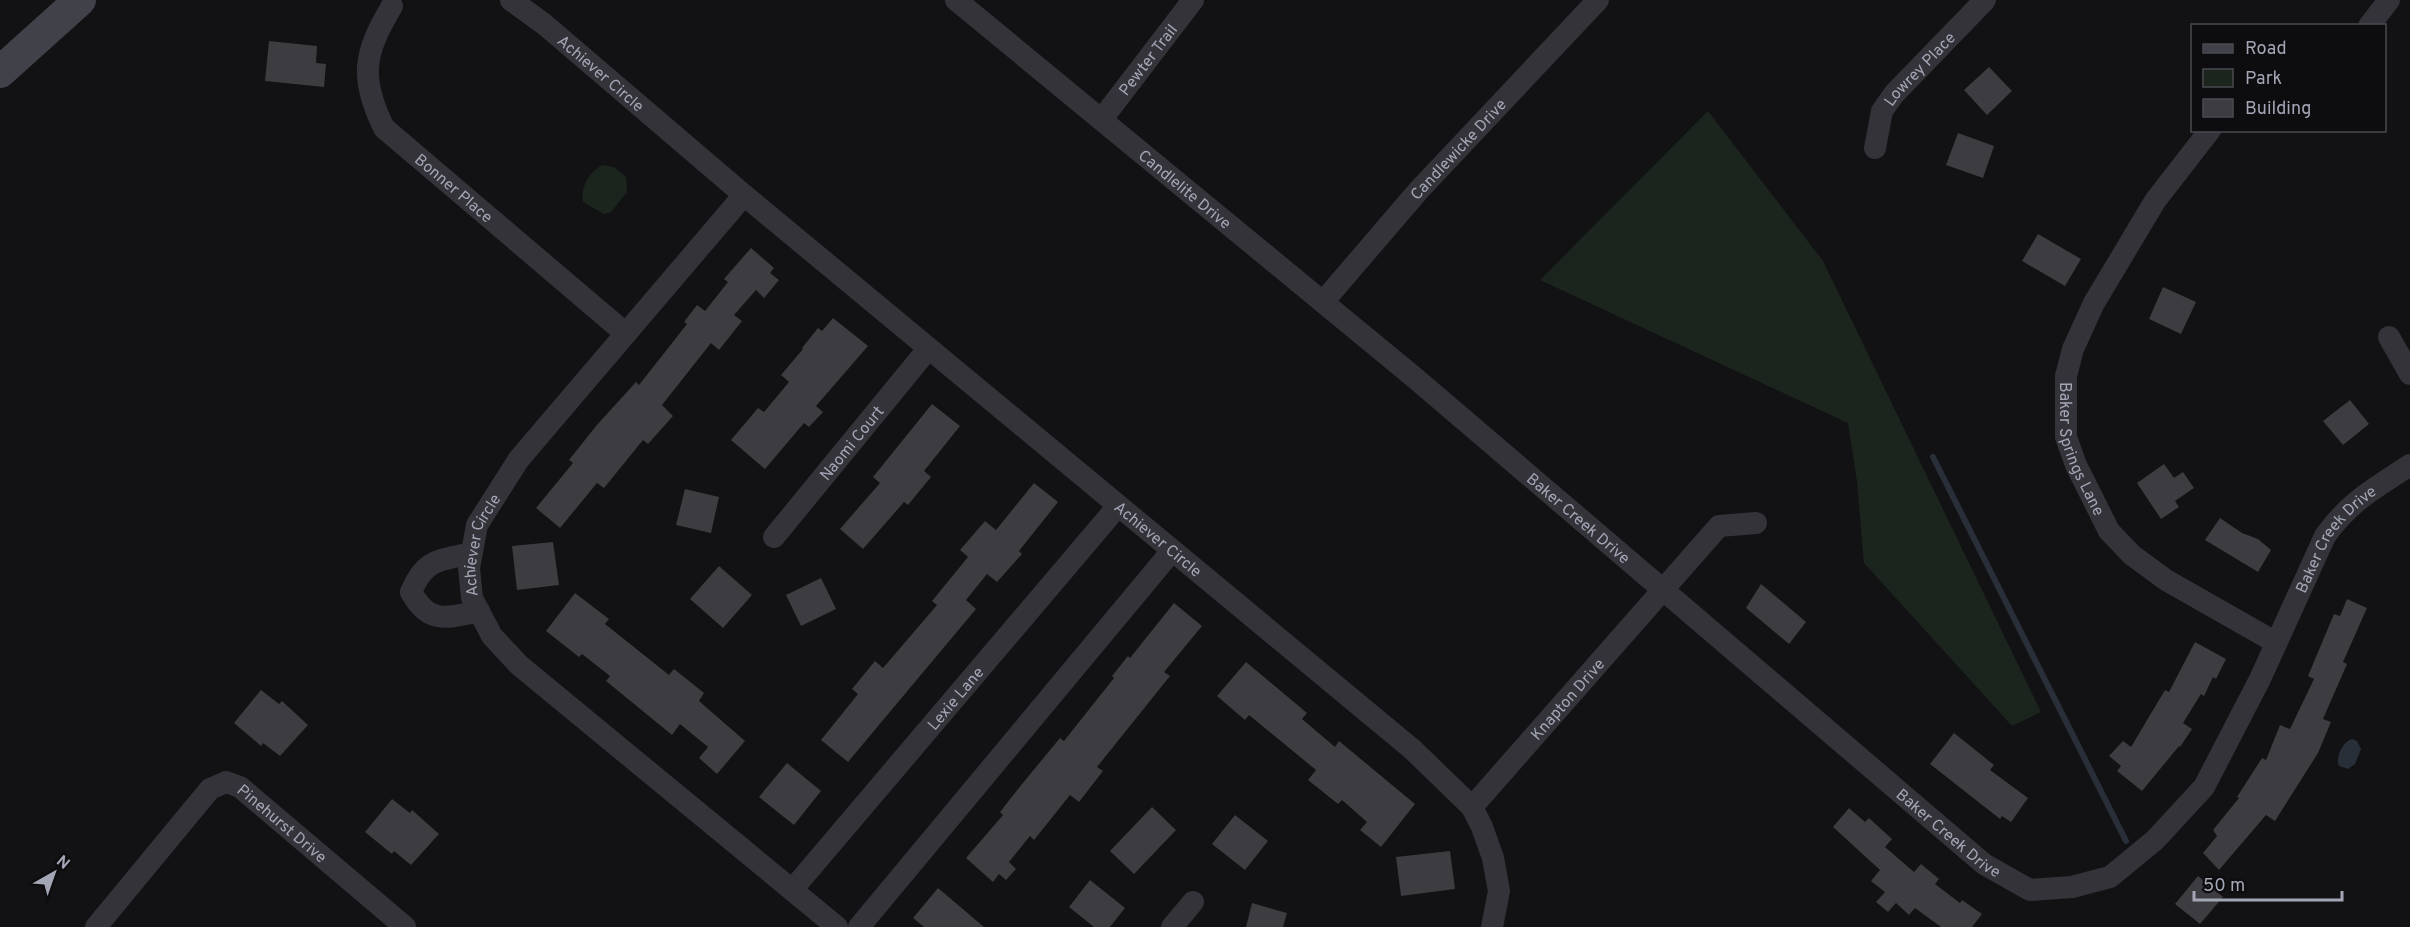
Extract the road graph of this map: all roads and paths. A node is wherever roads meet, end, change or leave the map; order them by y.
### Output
1 (80, 0) edge
2 (511, 0) edge
3 (956, 0) edge
4 (1193, 0) edge
5 (1598, 0) edge
6 (1985, 0) edge
7 (2389, 0) edge
8 (396, 2) edge
9 (2371, 24) edge
10 (0, 72) edge
11 (1102, 119) junction
12 (2208, 132) edge
13 (1875, 148) dead end
14 (744, 195) junction
15 (1323, 302) junction
16 (625, 333) junction
17 (2389, 337) dead end
18 (928, 349) junction
19 (2410, 374) edge
20 (1415, 378) joint
21 (2410, 465) edge
22 (1118, 507) junction
23 (1756, 523) dead end
24 (774, 537) dead end
25 (1171, 552) junction
26 (471, 553) junction
27 (1662, 591) junction
28 (479, 611) junction
29 (2276, 642) junction
30 (1472, 807) junction
31 (792, 890) junction
32 (1193, 902) dead end
33 (394, 924) edge
34 (96, 927) edge
35 (837, 927) edge
36 (859, 927) edge
37 (1172, 927) edge
38 (1492, 927) edge

1 - 10 main road
2 - 14 street, Achiever Circle
3 - 11 street, Candlelite Drive
4 - 11 street, Pewter Trail
5 - 15 street, Candlewicke Drive
6 - 13 street, Lowrey Place
7 - 9 street
8 - 16 street, Bonner Place
11 - 15 street, Candlelite Drive
12 - 29 street, Baker Springs Lane
14 - 16 street, Achiever Circle
14 - 18 street, Achiever Circle
15 - 20 street, Candlelite Drive
16 - 26 street, Achiever Circle
17 - 19 street
18 - 22 street, Achiever Circle
18 - 24 street, Naomi Court
20 - 27 street, Baker Creek Drive
21 - 29 street, Baker Creek Drive
22 - 25 street, Achiever Circle
22 - 31 street, Lexie Lane
23 - 27 street, Knapton Drive
25 - 30 street, Achiever Circle
25 - 36 street
26 - 28 street, Achiever Circle
26 - 28 street
27 - 29 street, Baker Creek Drive
27 - 30 street, Knapton Drive
28 - 31 street, Achiever Circle
30 - 38 street, Achiever Circle
31 - 35 street, Achiever Circle
32 - 37 street
33 - 34 street, Pinehurst Drive

